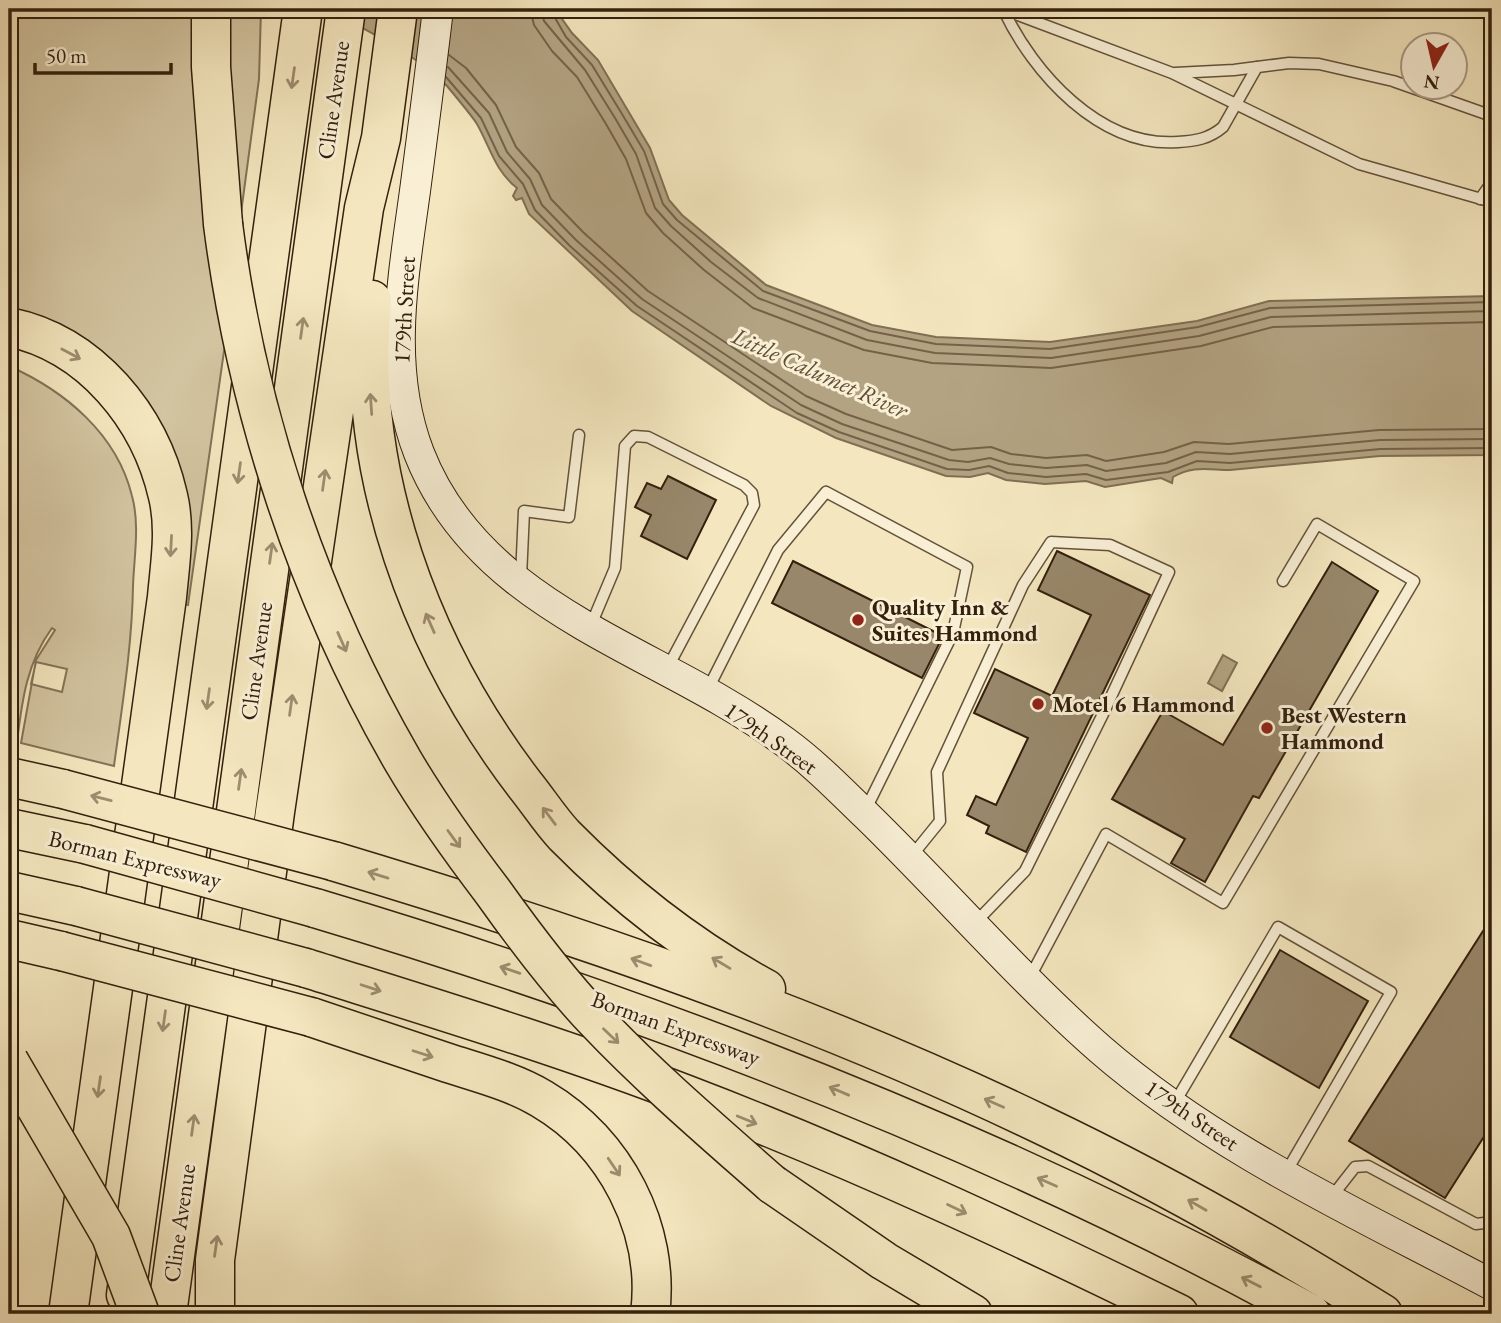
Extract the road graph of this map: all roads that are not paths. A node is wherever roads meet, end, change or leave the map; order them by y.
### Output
1 (211, 9) edge
2 (398, 9) edge
3 (439, 9) edge
4 (1002, 9) edge
5 (303, 10) edge
6 (344, 22) edge
7 (1257, 66) junction
8 (1172, 73) junction
9 (1236, 102) junction
10 (1492, 116) edge
11 (381, 138) junction
12 (1492, 182) edge
13 (1480, 199) junction
14 (1492, 202) edge
15 (9, 327) edge
16 (579, 435) dead end
17 (1283, 582) dead end
18 (521, 587) junction
19 (590, 627) junction
20 (667, 670) junction
21 (706, 693) junction
22 (9, 776) edge
23 (864, 814) junction
24 (9, 828) edge
25 (910, 859) junction
26 (9, 891) edge
27 (974, 924) junction
28 (9, 939) edge
29 (1029, 979) junction
30 (888, 1055) junction
31 (9, 1061) edge
32 (1174, 1104) junction
33 (1285, 1174) junction
34 (1330, 1199) junction
35 (1492, 1222) edge
36 (1492, 1285) edge
37 (68, 1314) edge
38 (124, 1314) edge
39 (140, 1314) edge
40 (167, 1314) edge
41 (215, 1314) edge
42 (650, 1314) edge
43 (973, 1314) edge
44 (1179, 1314) edge
45 (1311, 1314) edge
46 (1383, 1314) edge

1 -> 43 highway, bridge
2 - 11 highway
3 - 18 street, 179th Street
4 - 8 lane
4 - 9 lane
5 -> 38 highway, Cline Avenue
40 -> 6 highway, Cline Avenue
7 - 8 lane
7 - 9 lane
7 - 10 lane
8 - 9 lane
9 - 13 lane
30 -> 11 highway
41 -> 11 highway
12 - 13 lane
13 - 14 lane
15 -> 37 highway
16 - 18 lane
17 - 29 lane
18 - 19 street, 179th Street
19 - 20 street, 179th Street
19 - 20 lane
20 - 21 street, 179th Street
21 - 23 street, 179th Street
21 - 23 lane
30 -> 22 highway, bridge
23 - 25 street, 179th Street
45 -> 24 highway, Borman Expressway, bridge
25 - 27 street, 179th Street
25 - 27 lane
26 -> 44 highway, bridge
27 - 29 street, 179th Street
28 -> 42 highway, bridge
29 - 32 street, 179th Street
46 -> 30 highway
31 - 39 highway, bridge
32 - 33 street, 179th Street
32 - 33 lane
33 - 34 street, 179th Street
34 - 35 lane
34 - 36 street, 179th Street

